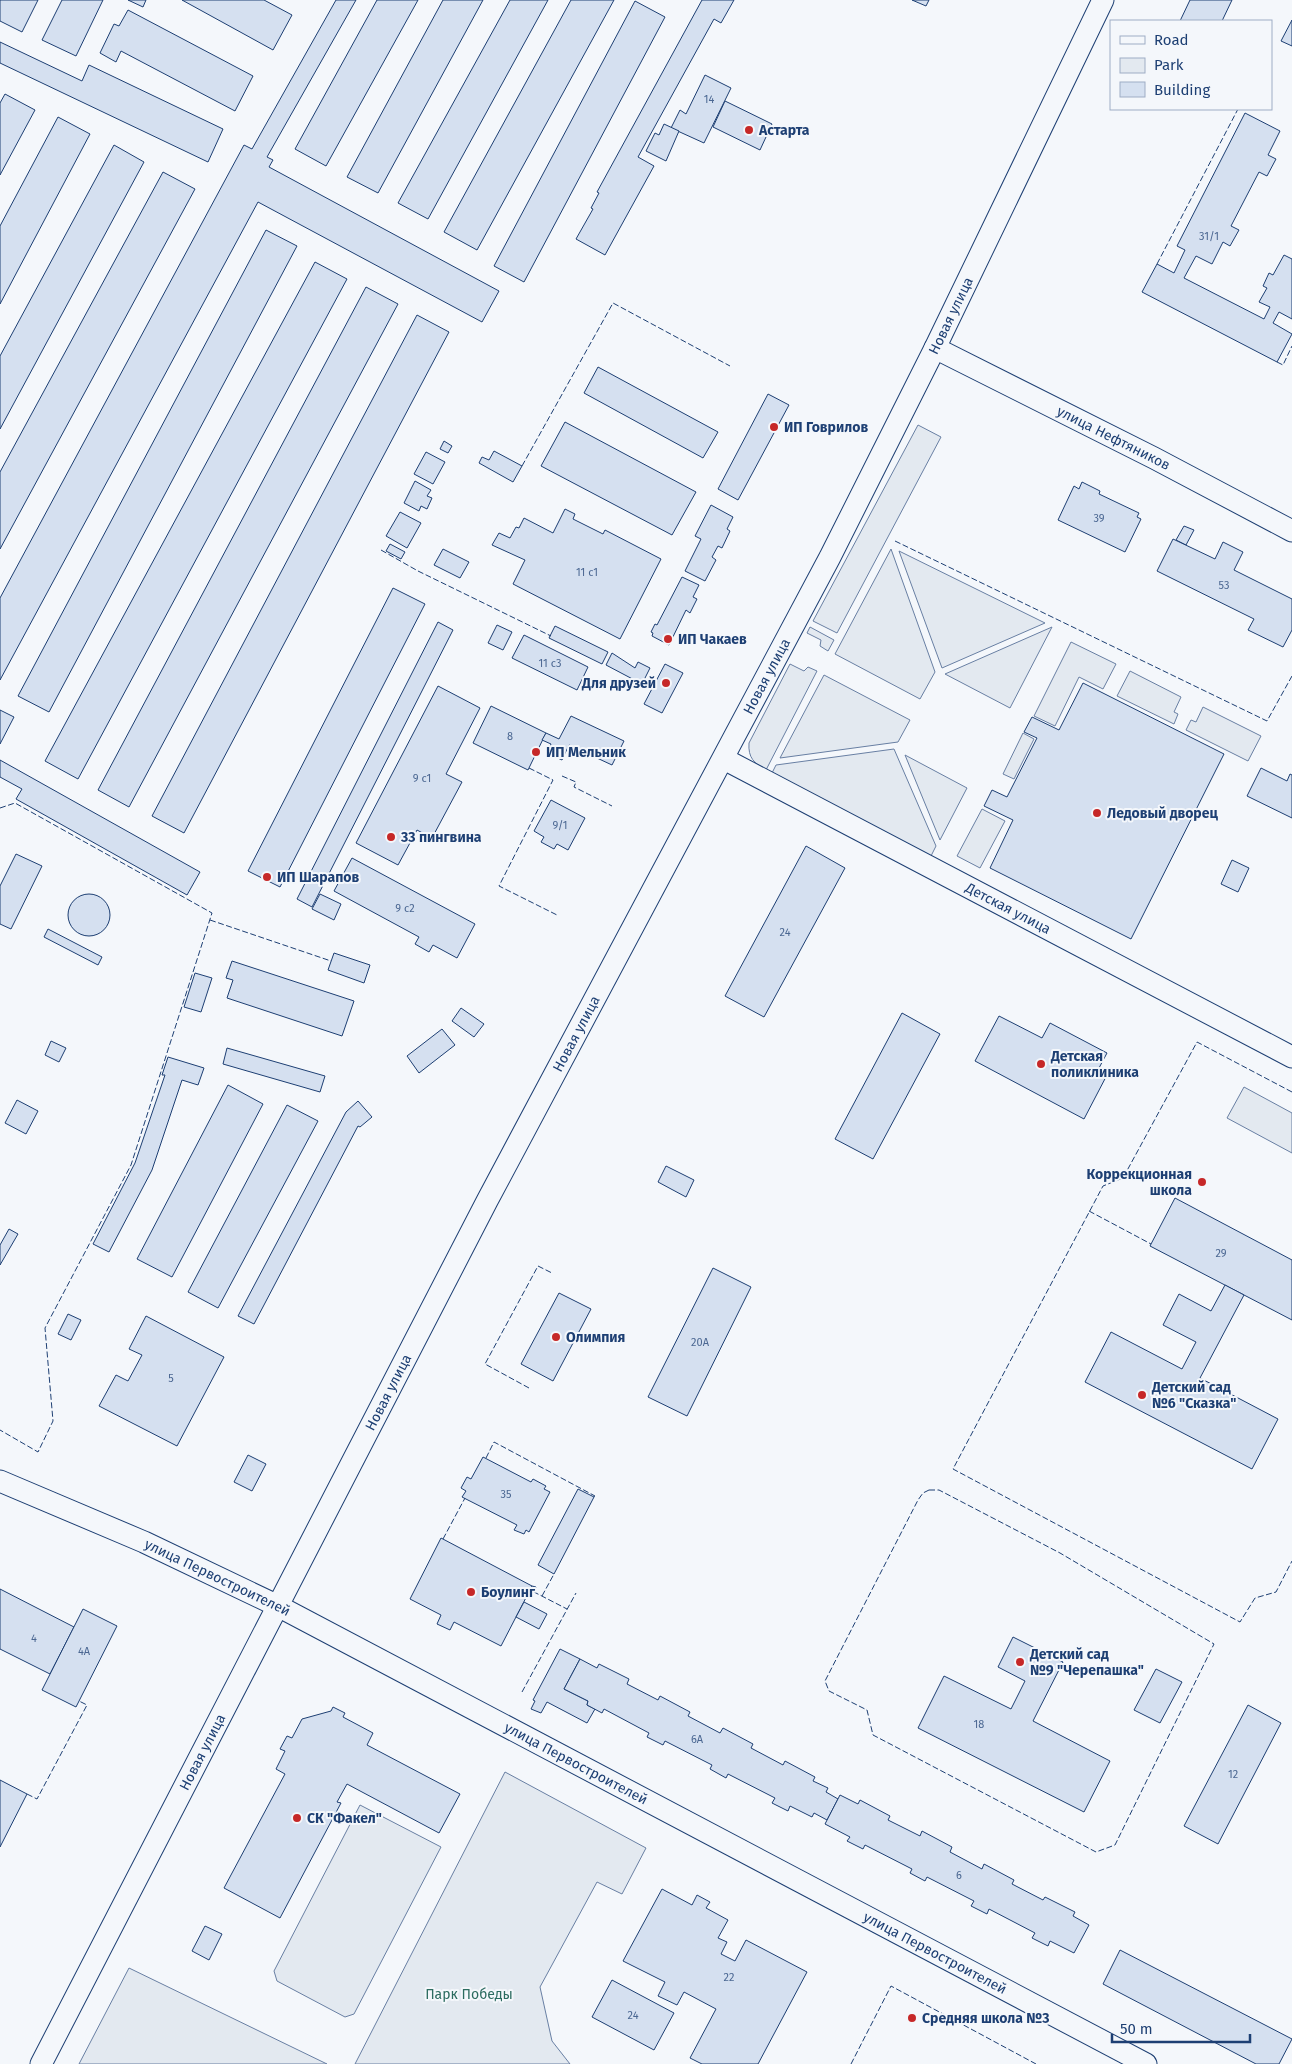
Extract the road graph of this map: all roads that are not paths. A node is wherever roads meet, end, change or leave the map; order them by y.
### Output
1 (1104, 0) edge
2 (935, 348) junction
3 (1292, 531) edge
4 (724, 758) junction
5 (1292, 1057) edge
6 (0, 1481) edge
7 (278, 1606) junction
8 (41, 2064) edge
9 (1146, 2064) edge

1 - 2 street, Новая улица
2 - 3 street, улица Нефтяников
2 - 4 street, Новая улица
4 - 5 street, Детская улица
4 - 7 street, Новая улица
6 - 7 street, улица Первостроителей
7 - 8 street, Новая улица
7 - 9 street, улица Первостроителей

